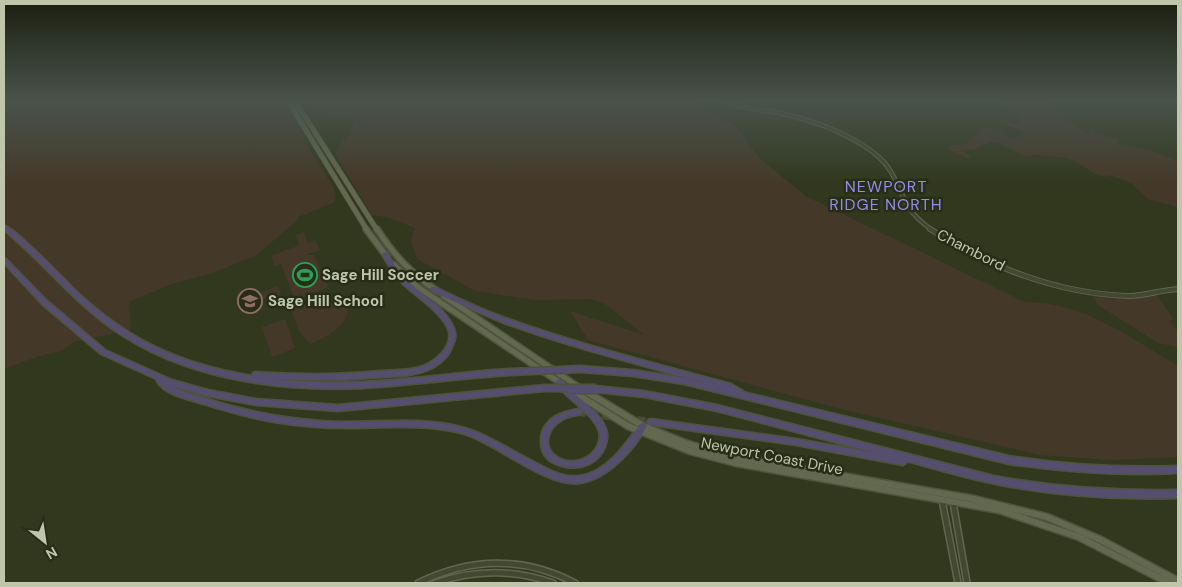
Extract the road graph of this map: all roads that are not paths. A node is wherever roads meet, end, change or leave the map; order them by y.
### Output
1 (305, 128) edge
2 (312, 128) edge
3 (827, 128) edge
4 (4, 227) edge
5 (385, 254) junction
6 (4, 260) edge
7 (1177, 288) edge
8 (433, 289) junction
9 (236, 376) junction
10 (156, 377) junction
11 (559, 382) junction
12 (745, 396) junction
13 (578, 412) tunnel mouth
14 (651, 422) tunnel mouth
15 (641, 429) junction
16 (948, 469) junction
17 (1178, 470) edge
18 (1178, 494) edge
19 (942, 497) junction
20 (952, 498) junction
21 (1178, 581) edge
22 (418, 583) edge
23 (435, 583) edge
24 (553, 583) edge
25 (575, 583) edge
26 (958, 583) edge
27 (967, 583) edge
28 (1169, 583) edge

1 - 5 main road, Newport Coast Drive
2 - 8 main road, Newport Coast Drive
3 - 7 street, Chambord
4 - 9 highway
5 - 9 highway
5 - 11 main road, Newport Coast Drive
6 - 10 highway
8 - 12 highway
8 - 15 main road, Newport Coast Drive
9 - 12 highway, bridge
10 - 15 highway
10 - 16 highway, bridge
11 - 13 highway
11 - 15 main road, Newport Coast Drive
12 - 17 highway
14 - 16 highway
15 - 19 main road, Newport Coast Drive
16 - 18 highway
19 - 20 main road, Newport Coast Drive
19 - 26 street
20 - 21 main road, Newport Coast Drive
20 - 27 street
20 - 28 main road, Newport Coast Drive
22 - 25 street
23 - 24 street

